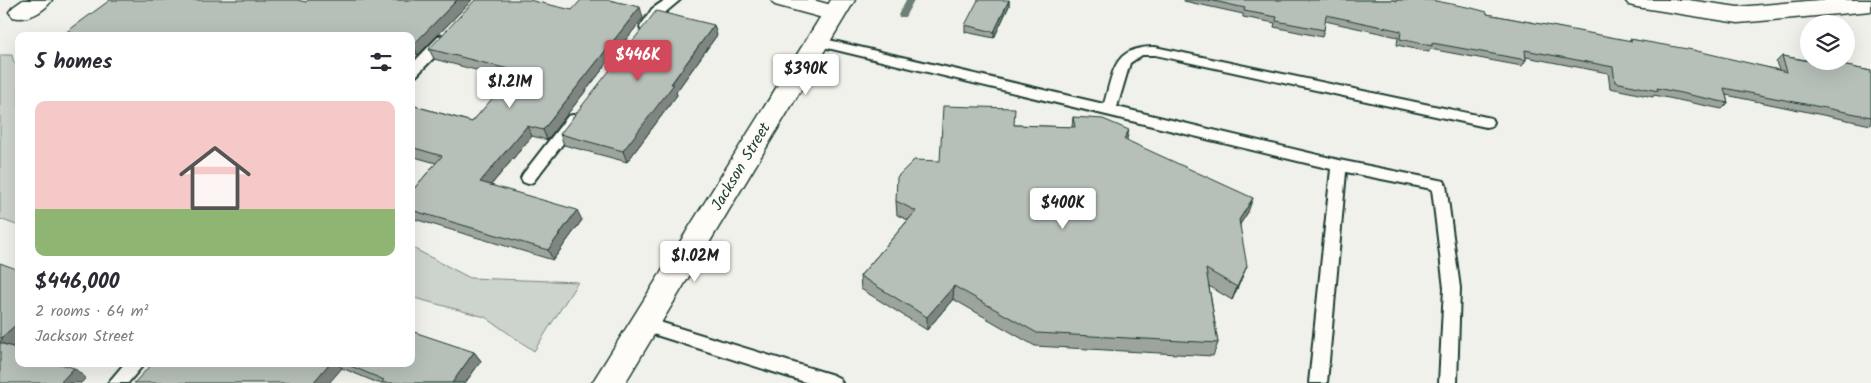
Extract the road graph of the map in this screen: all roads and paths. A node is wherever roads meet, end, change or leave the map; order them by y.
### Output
1 (674, 0) edge
2 (784, 0) edge
3 (1637, 0) edge
4 (1871, 3) edge
5 (839, 7) edge
6 (456, 26) edge
7 (640, 35) edge
8 (816, 41) junction
9 (415, 69) edge
10 (581, 110) edge
11 (1108, 110) junction
12 (1486, 122) dead end
13 (1340, 165) junction
14 (528, 178) dead end
15 (643, 324) junction
16 (132, 367) edge
17 (116, 383) edge
18 (608, 383) edge
19 (833, 383) edge
20 (1318, 383) edge
21 (1448, 383) edge

1 - 7 lane
2 - 5 main road
3 - 4 main road
5 - 8 main road, Jackson Street
6 - 9 lane
8 - 11 lane
8 - 15 main road, Jackson Street
10 - 14 lane
11 - 12 lane
11 - 13 lane
13 - 20 lane
13 - 21 lane
15 - 18 main road, Jackson Street
15 - 19 lane
16 - 17 lane

